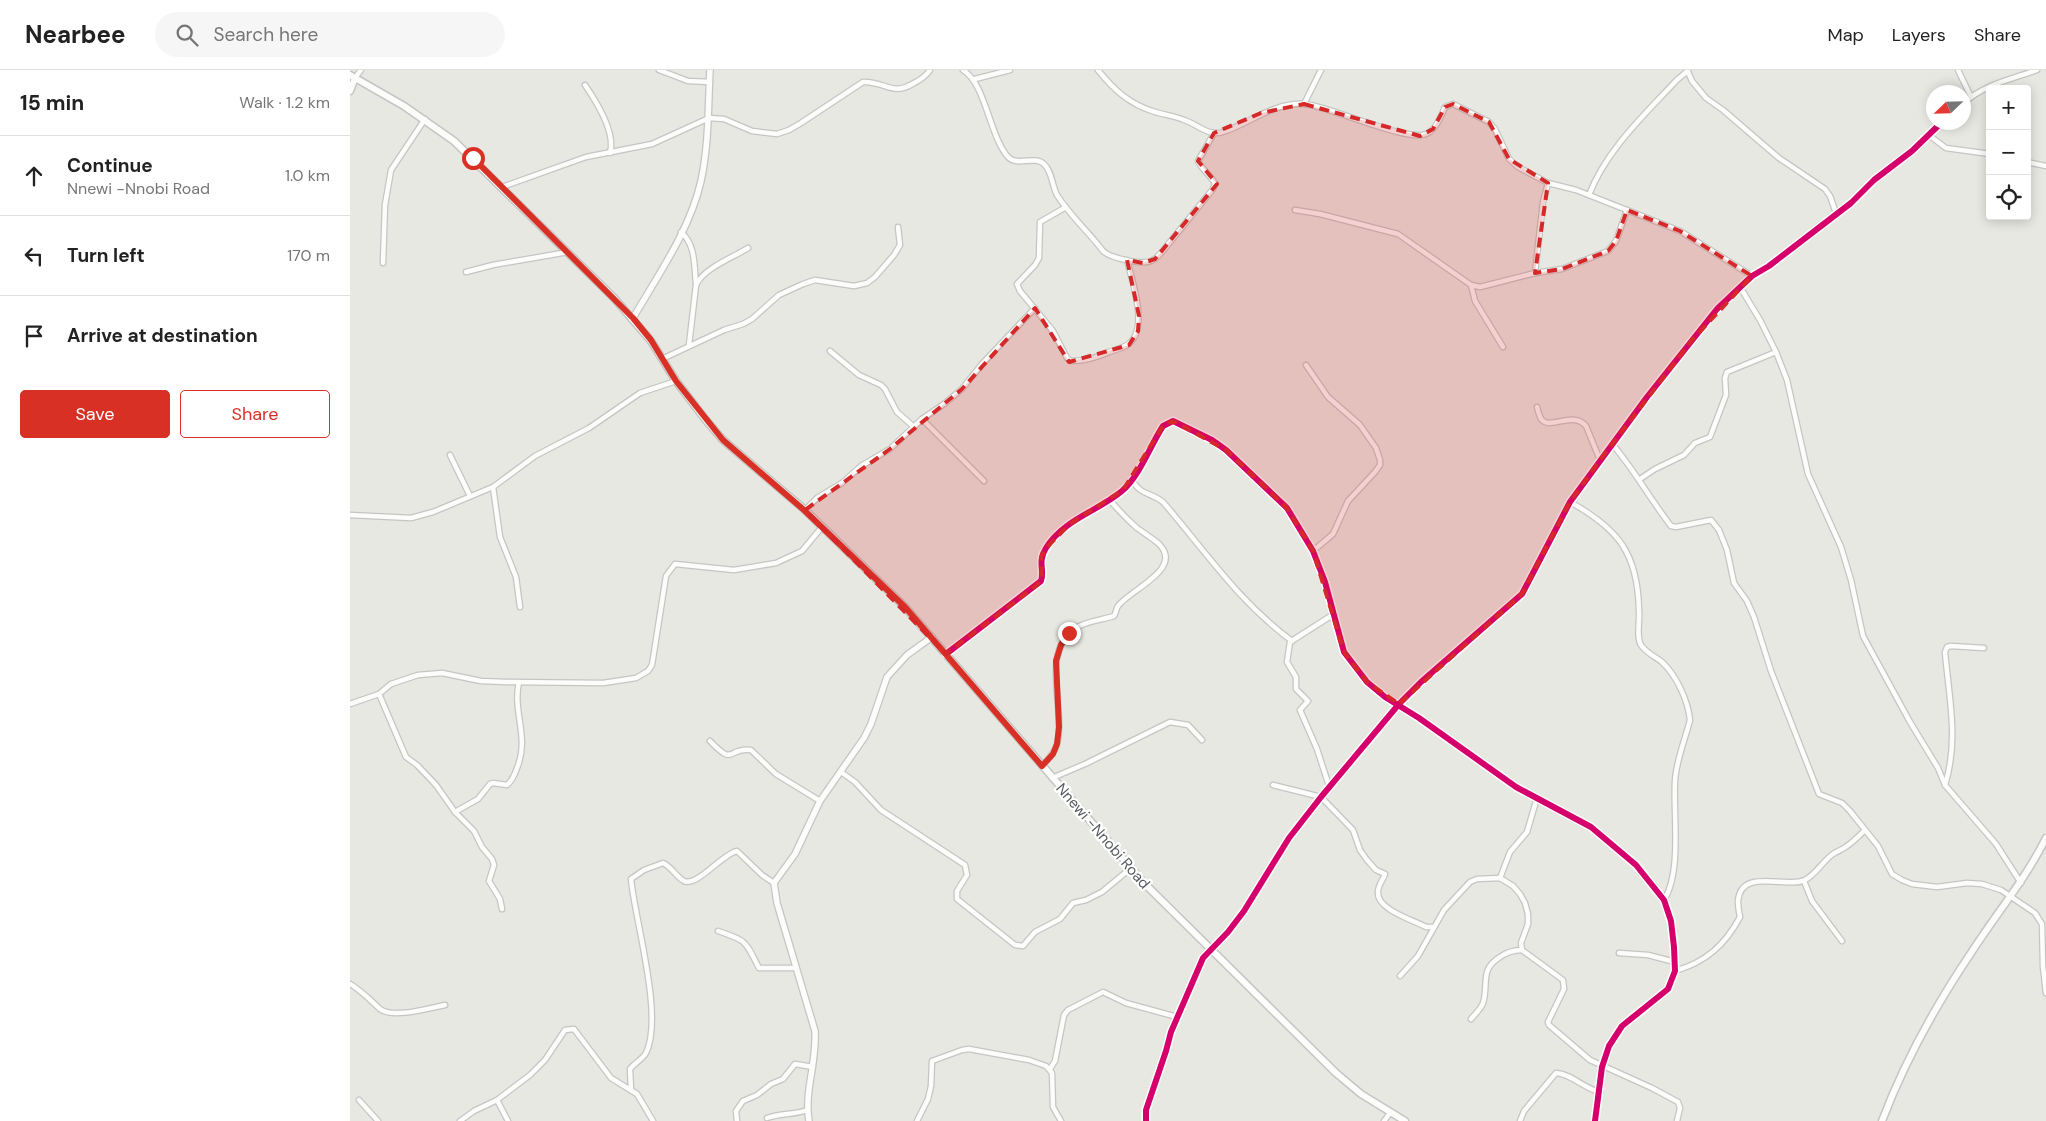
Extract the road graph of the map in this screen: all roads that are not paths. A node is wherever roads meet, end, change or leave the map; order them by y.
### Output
1 (361, 70) edge
2 (659, 70) edge
3 (710, 70) edge
4 (930, 70) edge
5 (963, 70) edge
6 (1010, 70) edge
7 (1098, 70) edge
8 (1322, 70) edge
9 (1958, 70) edge
10 (2037, 70) edge
11 (1688, 71) edge
12 (353, 76) edge
13 (975, 79) junction
14 (710, 82) junction
15 (1965, 85) edge
16 (585, 86) dead end
17 (350, 91) edge
18 (1971, 97) edge
19 (1304, 104) junction
20 (709, 118) junction
21 (425, 119) junction
22 (1935, 130) edge
23 (1214, 134) junction
24 (1930, 136) junction
25 (610, 153) junction
26 (1986, 153) edge
27 (2031, 163) edge
28 (2046, 166) edge
29 (1548, 183) junction
30 (502, 187) junction
31 (1588, 195) junction
32 (1066, 207) junction
33 (1295, 210) dead end
34 (1627, 210) junction
35 (1836, 213) junction
36 (898, 227) dead end
37 (681, 232) junction
38 (748, 248) dead end
39 (568, 252) junction
40 (1127, 260) junction
41 (383, 263) dead end
42 (466, 272) dead end
43 (1535, 273) junction
44 (1752, 276) junction
45 (696, 285) junction
46 (1471, 285) junction
47 (1740, 286) junction
48 (1035, 308) junction
49 (633, 318) junction
50 (689, 345) junction
51 (1503, 347) dead end
52 (830, 351) dead end
53 (1776, 352) junction
54 (662, 359) junction
55 (1306, 365) dead end
56 (676, 381) junction
57 (1536, 407) dead end
58 (922, 419) junction
59 (914, 427) junction
60 (1613, 445) junction
61 (450, 455) dead end
62 (1600, 460) junction
63 (1640, 479) junction
64 (1132, 480) junction
65 (984, 481) dead end
66 (493, 486) junction
67 (470, 496) junction
68 (1110, 500) junction
69 (1570, 502) junction
70 (804, 510) junction
71 (350, 515) edge
72 (822, 528) junction
73 (1314, 551) junction
74 (520, 607) dead end
75 (1334, 614) junction
76 (932, 637) junction
77 (1292, 641) junction
78 (1984, 648) dead end
79 (946, 654) junction
80 (519, 682) junction
81 (378, 694) junction
82 (350, 704) edge
83 (1399, 704) junction
84 (1202, 740) dead end
85 (710, 741) dead end
86 (1042, 766) junction
87 (841, 772) junction
88 (1052, 778) junction
89 (1273, 785) dead end
90 (1946, 785) junction
91 (1330, 786) junction
92 (1321, 797) junction
93 (1537, 798) junction
94 (820, 801) junction
95 (455, 812) junction
96 (1864, 831) junction
97 (2046, 838) edge
98 (1130, 868) junction
99 (1500, 878) junction
100 (1804, 881) junction
101 (774, 883) junction
102 (2021, 883) junction
103 (2011, 897) junction
104 (1664, 900) junction
105 (502, 909) dead end
106 (1433, 927) junction
107 (718, 931) dead end
108 (1842, 941) dead end
109 (1210, 950) junction
110 (1522, 950) junction
111 (1618, 953) dead end
112 (1675, 962) junction
113 (796, 968) junction
114 (1675, 971) junction
115 (1400, 976) dead end
116 (350, 984) edge
117 (2046, 993) edge
118 (445, 1005) dead end
119 (1177, 1017) junction
120 (1471, 1019) dead end
121 (813, 1067) junction
122 (1602, 1067) junction
123 (1050, 1069) junction
124 (631, 1090) junction
125 (1600, 1092) junction
126 (359, 1100) dead end
127 (497, 1100) junction
128 (807, 1110) junction
129 (1390, 1113) junction
130 (767, 1118) dead end
131 (378, 1121) edge
132 (460, 1121) edge
133 (508, 1121) edge
134 (653, 1121) edge
135 (737, 1121) edge
136 (809, 1121) edge
137 (917, 1121) edge
138 (1061, 1121) edge
139 (1146, 1121) edge
140 (1384, 1121) edge
141 (1405, 1121) edge
142 (1520, 1121) edge
143 (1595, 1121) edge
144 (1677, 1121) edge
145 (1882, 1121) edge

1 - 12 street
2 - 14 street
3 - 14 street
4 - 20 street
5 - 13 street
6 - 13 street
7 - 23 street
8 - 19 street
9 - 15 street
10 - 18 street
11 - 31 street
11 - 35 street
12 - 17 main road
12 - 21 main road, Nnewi -Nnobi Road
13 - 32 street
14 - 20 street
16 - 25 street
19 - 23 street
19 - 29 street
20 - 25 street
20 - 37 street
21 - 30 main road, Nnewi -Nnobi Road
21 - 41 street
22 - 24 street
23 - 40 street
24 - 26 street
24 - 35 street
25 - 30 street
27 - 28 street
29 - 31 street
29 - 43 street
30 - 39 main road, Nnewi -Nnobi Road
31 - 34 street
32 - 40 street
32 - 48 street
33 - 46 street
34 - 43 street
34 - 44 street
35 - 44 street
36 - 50 street
37 - 45 street
37 - 49 street
38 - 45 street
39 - 42 street
39 - 49 main road, Nnewi -Nnobi Road
40 - 48 street
43 - 46 street
44 - 47 street
45 - 50 street
46 - 51 street
47 - 53 street
47 - 60 street
48 - 58 street
49 - 54 main road, Nnewi -Nnobi Road
50 - 54 street
52 - 59 street
53 - 63 street
53 - 90 street
54 - 56 main road, Nnewi -Nnobi Road
55 - 73 street
56 - 66 street
56 - 70 main road, Nnewi -Nnobi Road
57 - 62 street
58 - 59 street
58 - 65 street
59 - 70 street
60 - 62 street
60 - 63 street
61 - 67 street
62 - 69 street
63 - 96 street
64 - 68 street
64 - 73 street
64 - 77 street
66 - 67 street
66 - 74 street
67 - 71 street
68 - 79 street
68 - 86 street
69 - 83 street
69 - 104 street
70 - 72 main road, Nnewi -Nnobi Road
72 - 76 main road, Nnewi -Nnobi Road
72 - 80 street
73 - 75 street
75 - 77 street
75 - 83 street
76 - 79 main road, Nnewi -Nnobi Road
76 - 87 street
77 - 91 street
78 - 90 street
79 - 86 main road, Nnewi -Nnobi Road
80 - 81 street
80 - 95 street
81 - 82 street
81 - 95 street
83 - 91 street
83 - 93 street
84 - 88 street
85 - 94 street
86 - 88 main road, Nnewi -Nnobi Road
87 - 94 street
87 - 98 street
88 - 98 main road, Nnewi -Nnobi Road
89 - 92 street
90 - 102 street
91 - 92 street
92 - 106 street
92 - 109 street
93 - 99 street
93 - 104 street
94 - 101 street
95 - 105 street
96 - 100 street
96 - 103 street
97 - 102 main road
98 - 109 main road, Nnewi -Nnobi Road
99 - 106 street
99 - 110 street
100 - 108 street
100 - 114 street
101 - 113 street
101 - 124 street
102 - 103 main road
103 - 117 street
103 - 145 main road
104 - 112 street
106 - 115 street
107 - 113 street
109 - 119 street
109 - 129 main road, Nnewi -Nnobi Road
110 - 120 street
110 - 122 street
111 - 112 street
112 - 114 street
113 - 121 street
114 - 122 street
116 - 118 street
119 - 123 street
119 - 139 street
121 - 128 street
121 - 135 street
122 - 125 street
122 - 144 street
123 - 137 street
123 - 138 street
124 - 127 street
124 - 134 street
125 - 142 street
125 - 143 street
126 - 131 street
127 - 132 street
127 - 133 street
128 - 130 street
128 - 136 street
129 - 140 street
129 - 141 main road, Nnewi -Nnobi Road

